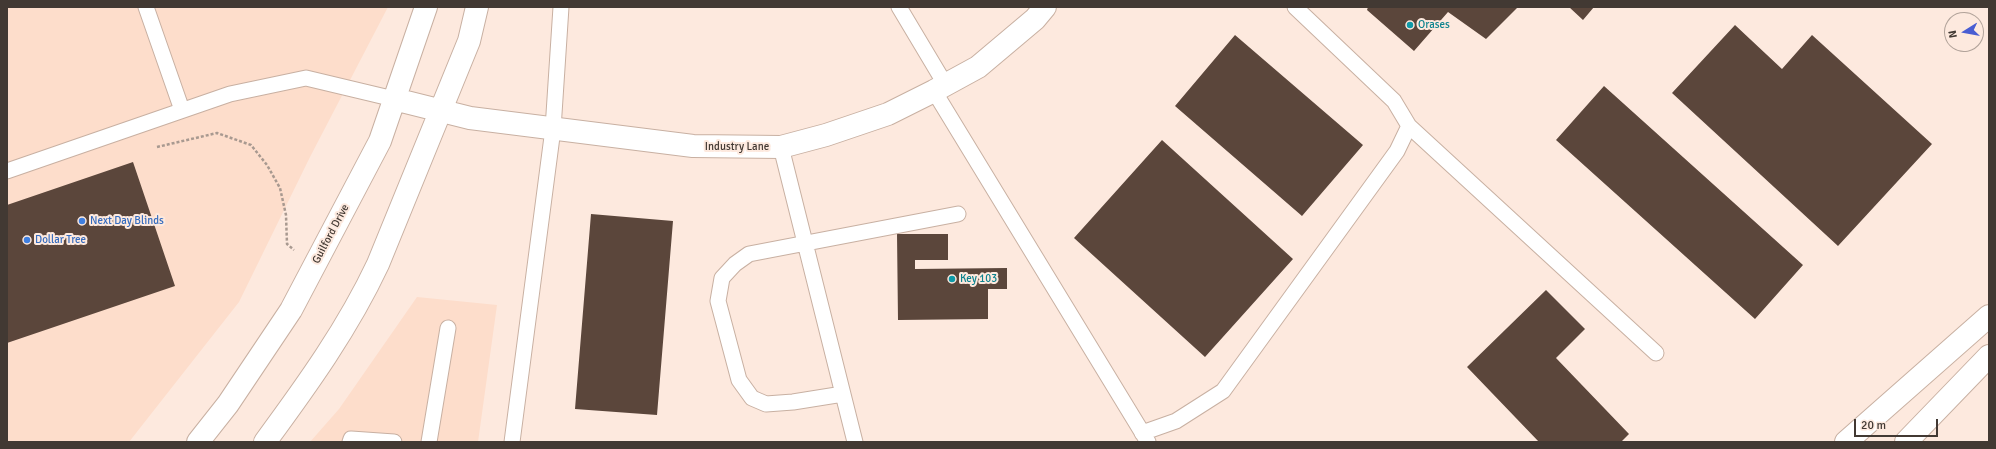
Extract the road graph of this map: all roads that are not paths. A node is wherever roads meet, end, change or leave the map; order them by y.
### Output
1 (146, 7) edge
2 (426, 7) edge
3 (477, 7) edge
4 (561, 7) edge
5 (899, 7) edge
6 (1045, 7) edge
7 (1295, 7) edge
8 (940, 88) junction
9 (394, 99) junction
10 (182, 110) junction
11 (439, 111) junction
12 (1409, 126) junction
13 (553, 129) junction
14 (781, 147) junction
15 (7, 171) edge
16 (958, 214) dead end
17 (805, 244) junction
18 (1989, 316) edge
19 (448, 328) dead end
20 (1656, 353) dead end
21 (1989, 356) edge
22 (843, 394) junction
23 (1145, 437) edge
24 (198, 442) edge
25 (265, 442) edge
26 (350, 442) edge
27 (394, 442) edge
28 (429, 442) edge
29 (512, 442) edge
30 (855, 442) edge
31 (1846, 442) edge
32 (1906, 442) edge

1 - 10 lane
2 - 9 main road, Guilford Drive
3 - 11 main road
4 - 13 lane
5 - 8 lane
6 - 8 main road, Industry Lane
7 - 12 lane
8 - 14 main road, Industry Lane
8 - 23 lane
9 - 10 lane
9 - 11 main road, Industry Lane
9 - 24 main road, Guilford Drive
10 - 15 lane
11 - 13 main road, Industry Lane
11 - 25 main road
12 - 20 lane
12 - 23 lane
13 - 14 main road, Industry Lane
13 - 29 lane
14 - 17 lane
16 - 17 lane
17 - 22 lane
17 - 22 lane
18 - 31 main road
19 - 28 lane
21 - 32 main road
22 - 30 lane
26 - 27 lane

